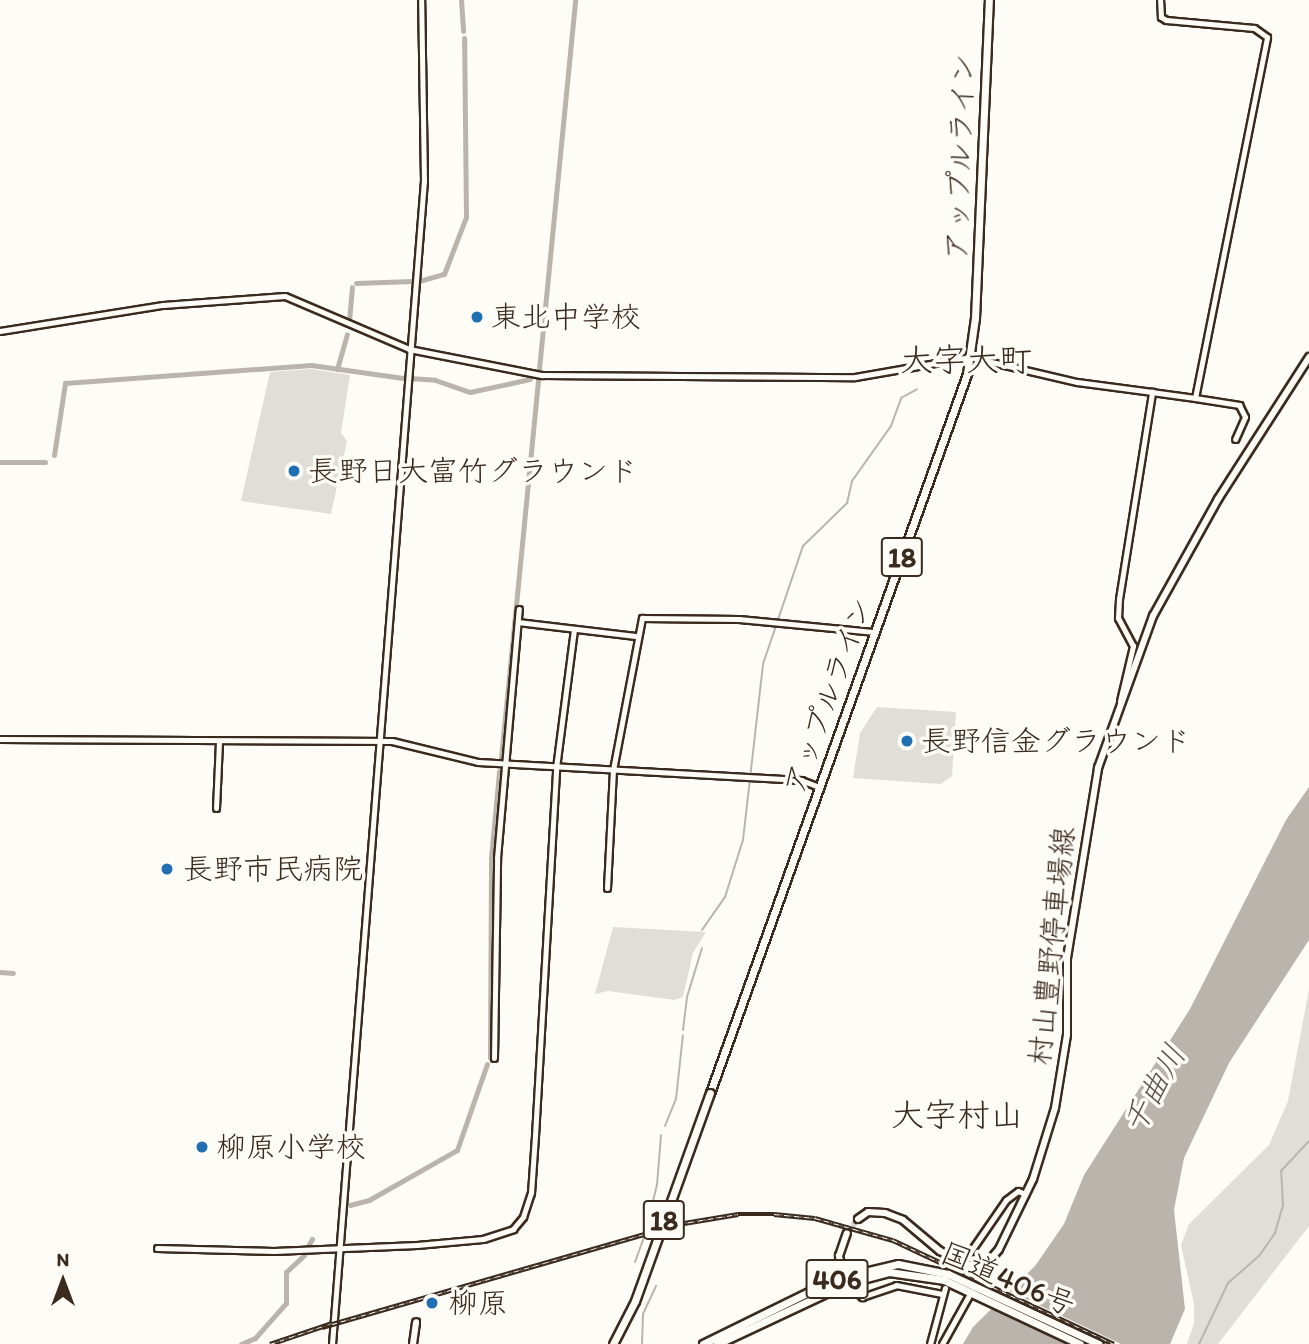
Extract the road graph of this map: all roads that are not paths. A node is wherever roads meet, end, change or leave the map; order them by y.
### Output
1 (421, 0) edge
2 (989, 0) edge
3 (1160, 0) edge
4 (0, 331) edge
5 (408, 349) junction
6 (970, 357) junction
7 (1309, 357) edge
8 (1152, 392) junction
9 (1195, 398) junction
10 (1235, 439) dead end
11 (519, 609) dead end
12 (518, 622) junction
13 (574, 629) junction
14 (875, 632) junction
15 (635, 636) junction
16 (1121, 707) junction
17 (0, 739) edge
18 (377, 740) junction
19 (219, 741) junction
20 (505, 764) junction
21 (556, 768) junction
22 (613, 770) junction
23 (819, 787) junction
24 (216, 808) dead end
25 (607, 888) dead end
26 (494, 1058) dead end
27 (1025, 1194) junction
28 (858, 1219) tunnel mouth
29 (847, 1233) tunnel mouth
30 (157, 1248) dead end
31 (338, 1249) junction
32 (966, 1258) tunnel mouth
33 (845, 1280) junction
34 (976, 1291) junction
35 (416, 1322) dead end
36 (332, 1344) edge
37 (413, 1344) edge
38 (613, 1344) edge
39 (703, 1344) edge
40 (717, 1344) edge
41 (930, 1344) edge
42 (943, 1344) edge
43 (1080, 1344) edge
44 (1099, 1344) edge

1 - 5 street
2 - 6 highway, アップルライン / 18
3 - 9 street
4 - 5 street
5 - 6 street
5 - 18 street
6 - 8 street
6 - 14 highway, アップルライン / 18
7 - 16 main road, 村山豊野停車場線
8 - 9 street
8 - 16 street
9 - 10 street
11 - 12 street
12 - 13 street
12 - 20 street
13 - 15 street
13 - 21 street
14 - 15 street
14 - 23 highway, アップルライン / 18
15 - 22 street
16 - 27 main road, 村山豊野停車場線
17 - 19 street
18 - 19 street
18 - 20 street
18 - 31 street
19 - 24 street
20 - 21 street
20 - 26 street
21 - 22 street
21 - 31 street
22 - 23 street
22 - 25 street
23 - 38 highway, アップルライン / 18, bridge
27 - 28 main road, 村山豊野停車場線
27 - 32 street
29 - 33 main road
30 - 31 street
31 - 36 street
33 - 34 highway, 国道406号 / 406
33 - 39 highway, 国道406号 / 406
33 - 40 highway, 国道406号 / 406
33 - 41 street
34 - 42 street
34 - 43 highway, 国道406号 / 406
34 - 44 highway, 国道406号 / 406
35 - 37 main road

